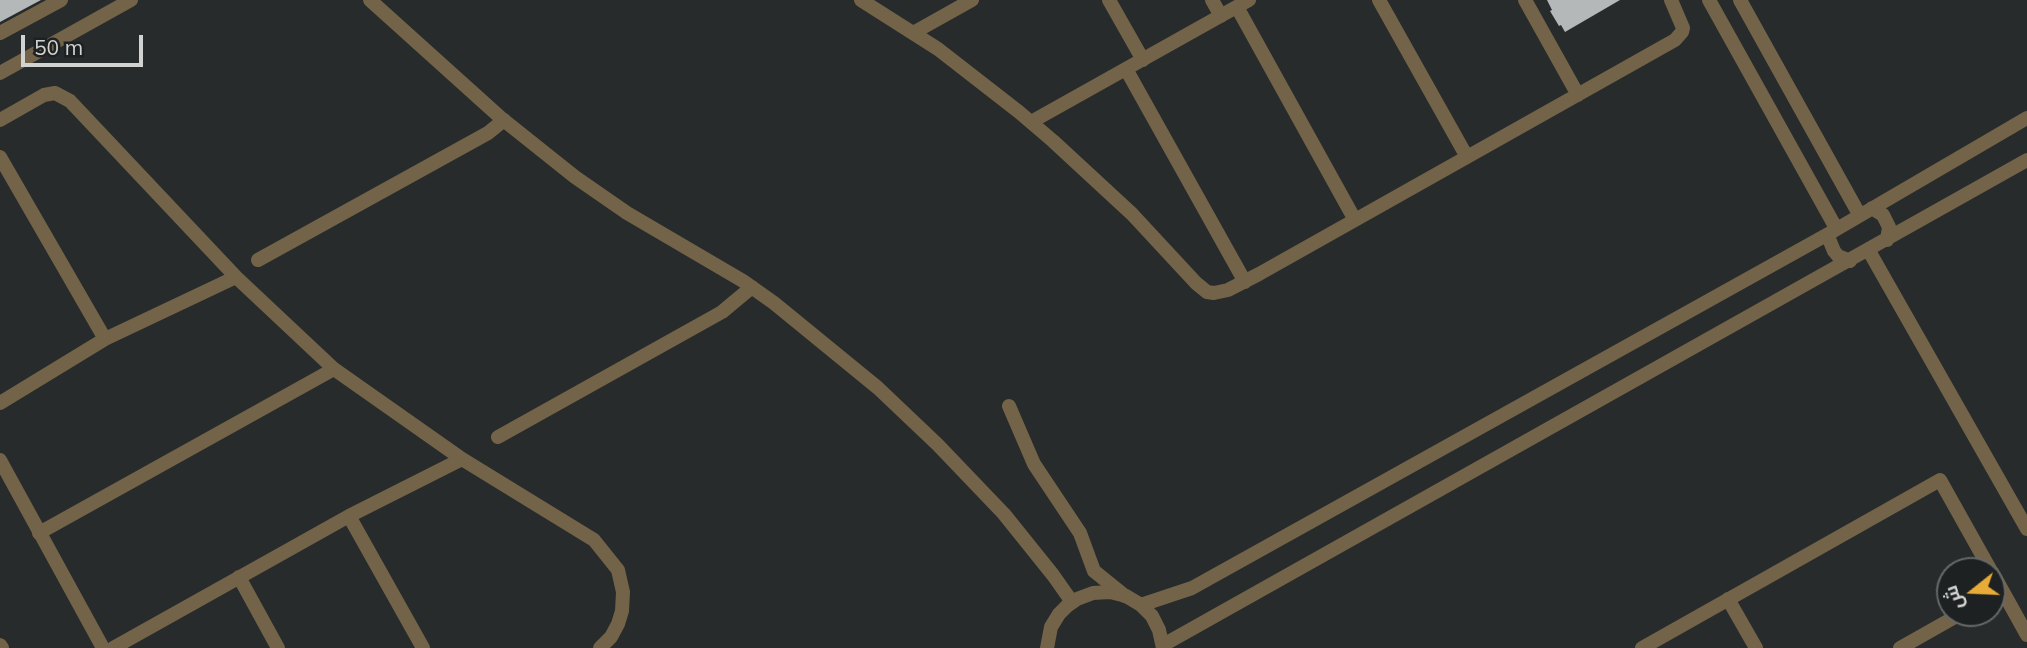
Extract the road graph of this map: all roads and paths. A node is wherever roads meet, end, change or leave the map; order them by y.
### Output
1 (61, 0) edge
2 (131, 0) edge
3 (861, 0) edge
4 (972, 0) edge
5 (1109, 0) edge
6 (1212, 0) edge
7 (1379, 0) edge
8 (1525, 0) edge
9 (1671, 0) edge
10 (1709, 0) edge
11 (1740, 0) edge
12 (374, 1) edge
13 (1243, 3) edge
14 (1221, 16) junction
15 (0, 33) edge
16 (913, 33) junction
17 (1143, 60) junction
18 (1126, 69) junction
19 (0, 74) edge
20 (1578, 94) junction
21 (2027, 118) edge
22 (0, 120) edge
23 (504, 120) junction
24 (1031, 122) junction
25 (0, 157) edge
26 (1467, 157) junction
27 (2027, 160) edge
28 (1865, 211) junction
29 (1356, 220) junction
30 (1833, 230) junction
31 (1887, 240) junction
32 (1869, 251) junction
33 (258, 260) dead end
34 (1850, 261) junction
35 (236, 277) junction
36 (1245, 282) junction
37 (752, 287) junction
38 (105, 339) junction
39 (334, 369) junction
40 (0, 403) edge
41 (1009, 406) dead end
42 (498, 437) dead end
43 (463, 459) junction
44 (0, 460) edge
45 (349, 516) junction
46 (2027, 529) edge
47 (39, 533) junction
48 (1984, 557) edge
49 (239, 577) junction
50 (1126, 596) junction
51 (1728, 599) junction
52 (1072, 602) junction
53 (1141, 605) junction
54 (2006, 606) edge
55 (1937, 627) edge
56 (2027, 635) edge
57 (130, 644) edge
58 (1163, 646) edge
59 (103, 648) edge
60 (113, 648) edge
61 (278, 648) edge
62 (424, 648) edge
63 (600, 648) edge
64 (1047, 648) edge
65 (1642, 648) edge
66 (1756, 648) edge
67 (1900, 648) edge

1 - 15 street
2 - 19 street
3 - 16 street
4 - 16 street
5 - 17 street
6 - 14 street
7 - 26 street
8 - 20 street
9 - 20 street
10 - 30 street
11 - 28 street
12 - 23 street
13 - 14 street
13 - 29 street
14 - 17 street
16 - 24 street
17 - 18 street
18 - 24 street
18 - 36 street
20 - 26 street
21 - 28 street
22 - 35 street
23 - 33 street
23 - 37 street
24 - 36 street
25 - 38 street
26 - 29 street
27 - 31 street
28 - 30 street
28 - 31 street
29 - 36 street
30 - 34 street
30 - 53 street
31 - 32 street
32 - 34 street
32 - 46 street
34 - 58 street
35 - 38 street
35 - 39 street
37 - 42 street
37 - 52 street
38 - 40 street
39 - 43 street
39 - 47 street
41 - 50 street
43 - 45 street
43 - 63 street
44 - 47 street
45 - 49 street
45 - 62 street
47 - 59 street
48 - 51 street
49 - 57 street
49 - 61 street
50 - 52 street
50 - 53 street
51 - 65 street
51 - 66 street
52 - 64 street
53 - 58 street
54 - 56 street
55 - 67 street
57 - 60 street

